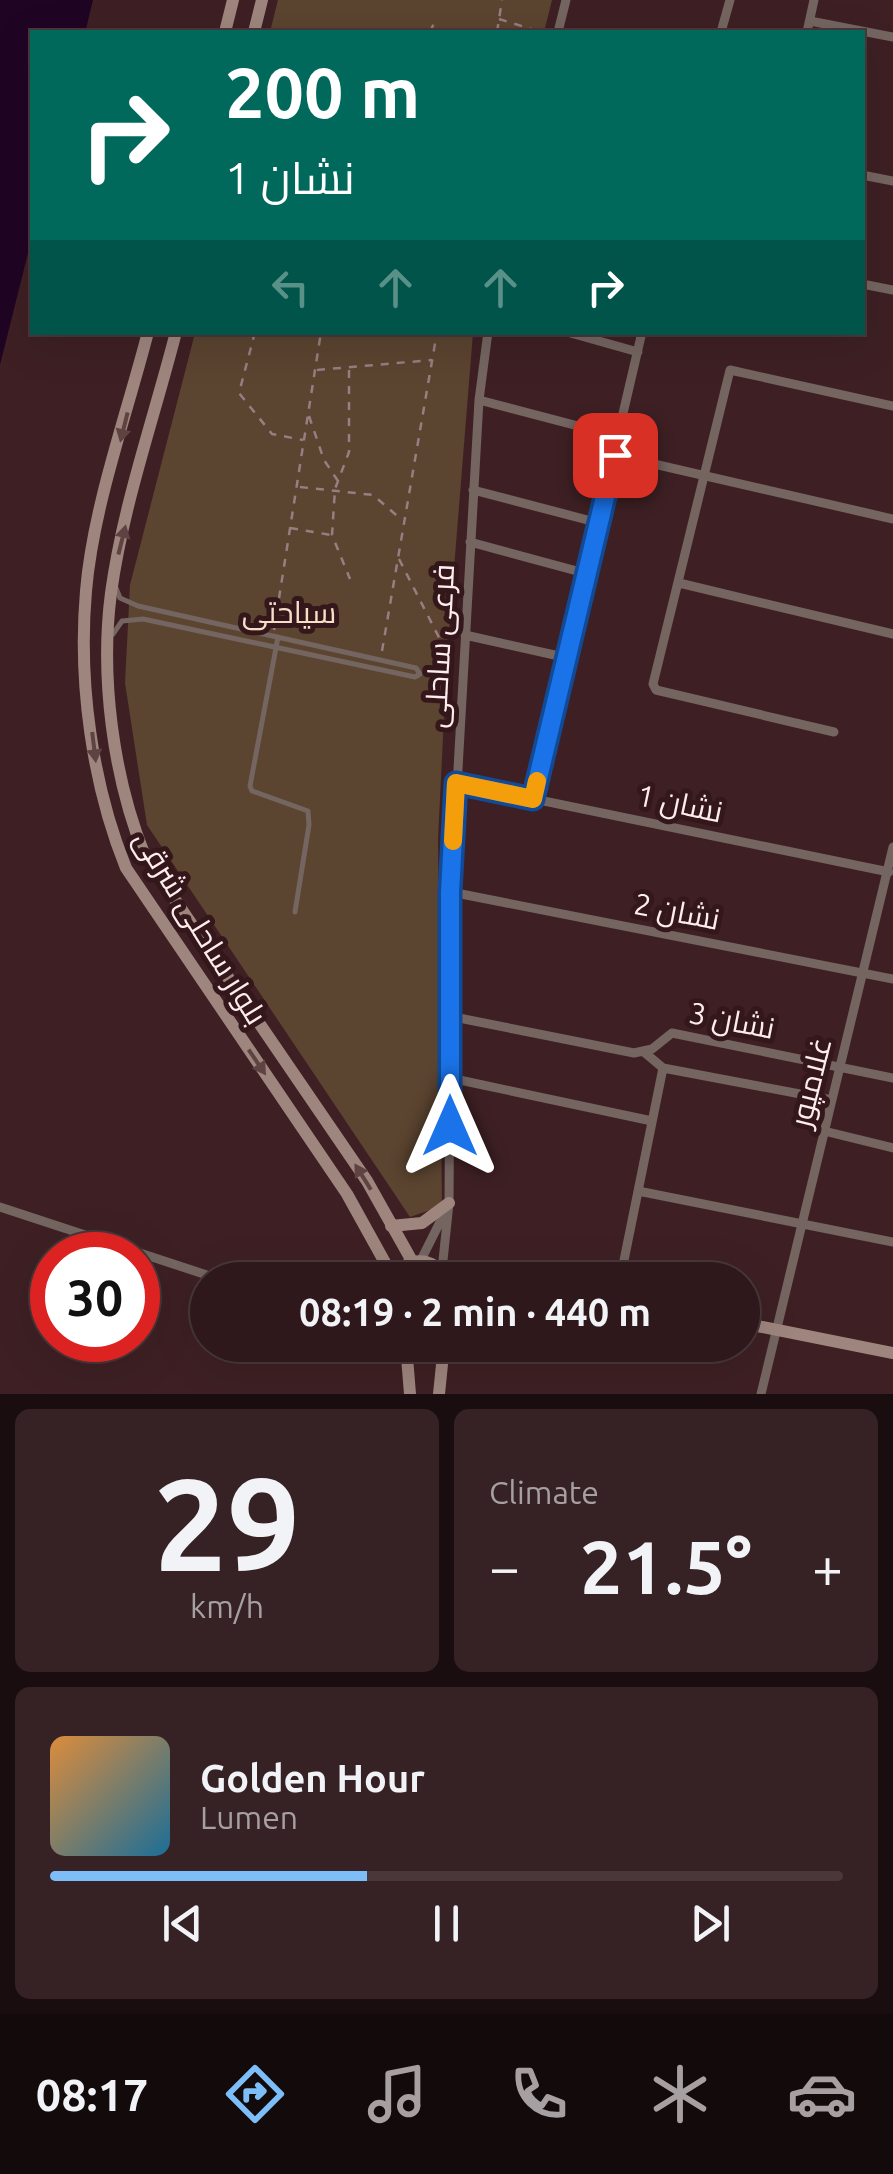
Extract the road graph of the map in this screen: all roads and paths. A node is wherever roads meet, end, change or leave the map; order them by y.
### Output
1 (234, 0) edge
2 (262, 0) edge
3 (502, 0) edge
4 (566, 0) edge
5 (730, 0) edge
6 (814, 0) edge
7 (499, 19) junction
8 (434, 23) dead end
9 (808, 27) edge
10 (226, 30) edge
11 (254, 30) edge
12 (431, 30) edge
13 (497, 30) edge
14 (535, 30) edge
15 (558, 30) edge
16 (722, 30) edge
17 (834, 30) edge
18 (865, 34) edge
19 (893, 37) edge
20 (865, 176) edge
21 (893, 181) edge
22 (865, 285) edge
23 (893, 290) edge
24 (147, 335) edge
25 (175, 335) edge
26 (254, 335) edge
27 (322, 335) edge
28 (436, 335) edge
29 (488, 335) edge
30 (578, 335) edge
31 (641, 335) edge
32 (638, 352) junction
33 (432, 360) junction
34 (316, 370) junction
35 (349, 370) junction
36 (478, 400) junction
37 (893, 406) edge
38 (308, 414) junction
39 (620, 437) junction
40 (304, 440) junction
41 (615, 455) junction
42 (704, 475) junction
43 (339, 482) junction
44 (297, 486) junction
45 (335, 489) junction
46 (473, 490) junction
47 (893, 519) edge
48 (403, 521) junction
49 (599, 523) junction
50 (290, 528) junction
51 (332, 535) junction
52 (470, 542) junction
53 (397, 556) junction
54 (588, 574) junction
55 (350, 579) dead end
56 (113, 581) junction
57 (679, 584) junction
58 (134, 604) junction
59 (134, 620) junction
60 (465, 634) junction
61 (893, 634) edge
62 (275, 637) junction
63 (108, 640) junction
64 (275, 647) junction
65 (568, 658) junction
66 (381, 660) junction
67 (462, 682) junction
68 (834, 732) dead end
69 (456, 783) junction
70 (533, 799) junction
71 (893, 847) edge
72 (890, 872) edge
73 (450, 892) junction
74 (295, 912) dead end
75 (862, 973) junction
76 (893, 980) edge
77 (450, 1016) junction
78 (644, 1052) junction
79 (840, 1067) junction
80 (663, 1068) junction
81 (450, 1078) junction
82 (893, 1078) edge
83 (832, 1100) junction
84 (652, 1121) junction
85 (824, 1131) junction
86 (893, 1148) edge
87 (638, 1191) junction
88 (449, 1203) junction
89 (0, 1208) edge
90 (391, 1226) junction
91 (802, 1226) junction
92 (893, 1242) edge
93 (416, 1261) joint
94 (383, 1262) edge
95 (445, 1262) edge
96 (624, 1262) edge
97 (190, 1270) edge
98 (760, 1327) edge
99 (776, 1330) junction
100 (893, 1354) edge
101 (407, 1362) edge
102 (442, 1362) edge
103 (410, 1394) edge
104 (439, 1394) edge
105 (761, 1394) edge

1 - 10 main road
2 - 11 main road
3 - 7 path
4 - 15 street
5 - 16 street
6 - 9 street
7 - 13 path
7 - 14 path
8 - 12 path
9 - 17 street
18 - 19 street
20 - 21 street
22 - 23 street
24 -> 94 main road, بلوار ساحلی شرقی
56 -> 25 main road, بلوار ساحلی شرقی
26 - 40 path
27 - 34 path
28 - 33 path
29 - 36 street, فرعی ساحلی
30 - 32 street
31 - 32 street
32 - 39 street
33 - 35 path
33 - 48 path
34 - 35 path
34 - 38 path
35 - 43 path
36 - 39 street
36 - 46 street, فرعی ساحلی
37 - 42 street
38 - 40 path
38 - 43 path
39 - 41 street
40 - 44 path
41 - 42 street
41 - 49 street
42 - 47 street
42 - 57 street
43 - 45 path
44 - 45 path
44 - 50 path
45 - 48 path
45 - 51 path
46 - 49 street
46 - 52 street, فرعی ساحلی
48 - 53 path
49 - 54 street
50 - 51 path
50 - 62 path
51 - 55 path
52 - 54 street
52 - 60 street, فرعی ساحلی
53 - 66 path
53 - 67 path
54 - 65 street
56 - 58 lane
56 - 63 main road, بلوار ساحلی شرقی
57 - 61 street
57 - 68 street
58 - 59 lane
58 - 62 lane
59 - 63 lane
59 - 64 lane
60 - 65 street
60 - 67 street, فرعی ساحلی
62 - 64 lane
62 - 66 lane
90 -> 63 main road, بلوار ساحلی شرقی
64 - 66 lane
64 - 74 lane
65 - 70 street
67 - 69 street, فرعی ساحلی
69 - 70 street, نشان 1
69 - 73 street, فرعی ساحلی
70 - 72 street, نشان 1
71 - 72 street, غلامپور
72 - 75 street, غلامپور
73 - 75 street, نشان 2
73 - 77 street, فرعی ساحلی
75 - 76 street, نشان 2
75 - 79 street, غلامپور
77 - 78 street
77 - 81 street, فرعی ساحلی
78 - 79 street, نشان 3
78 - 80 street
79 - 82 street, نشان 3
79 - 83 street, غلامپور
80 - 83 street
80 - 84 street
81 - 84 street
81 - 88 street, فرعی ساحلی
83 - 85 street, غلامپور
84 - 87 street
85 - 86 street
85 - 91 street, غلامپور
87 - 91 street
87 - 96 street
88 - 90 main road
88 - 93 street, فرعی ساحلی
88 - 95 street, فرعی ساحلی
89 - 97 street
90 - 93 main road, بلوار ساحلی شرقی
91 - 92 street
91 - 99 street, غلامپور
98 - 99 main road
99 - 100 main road
99 - 105 street, غلامپور
101 - 103 main road
102 - 104 main road

